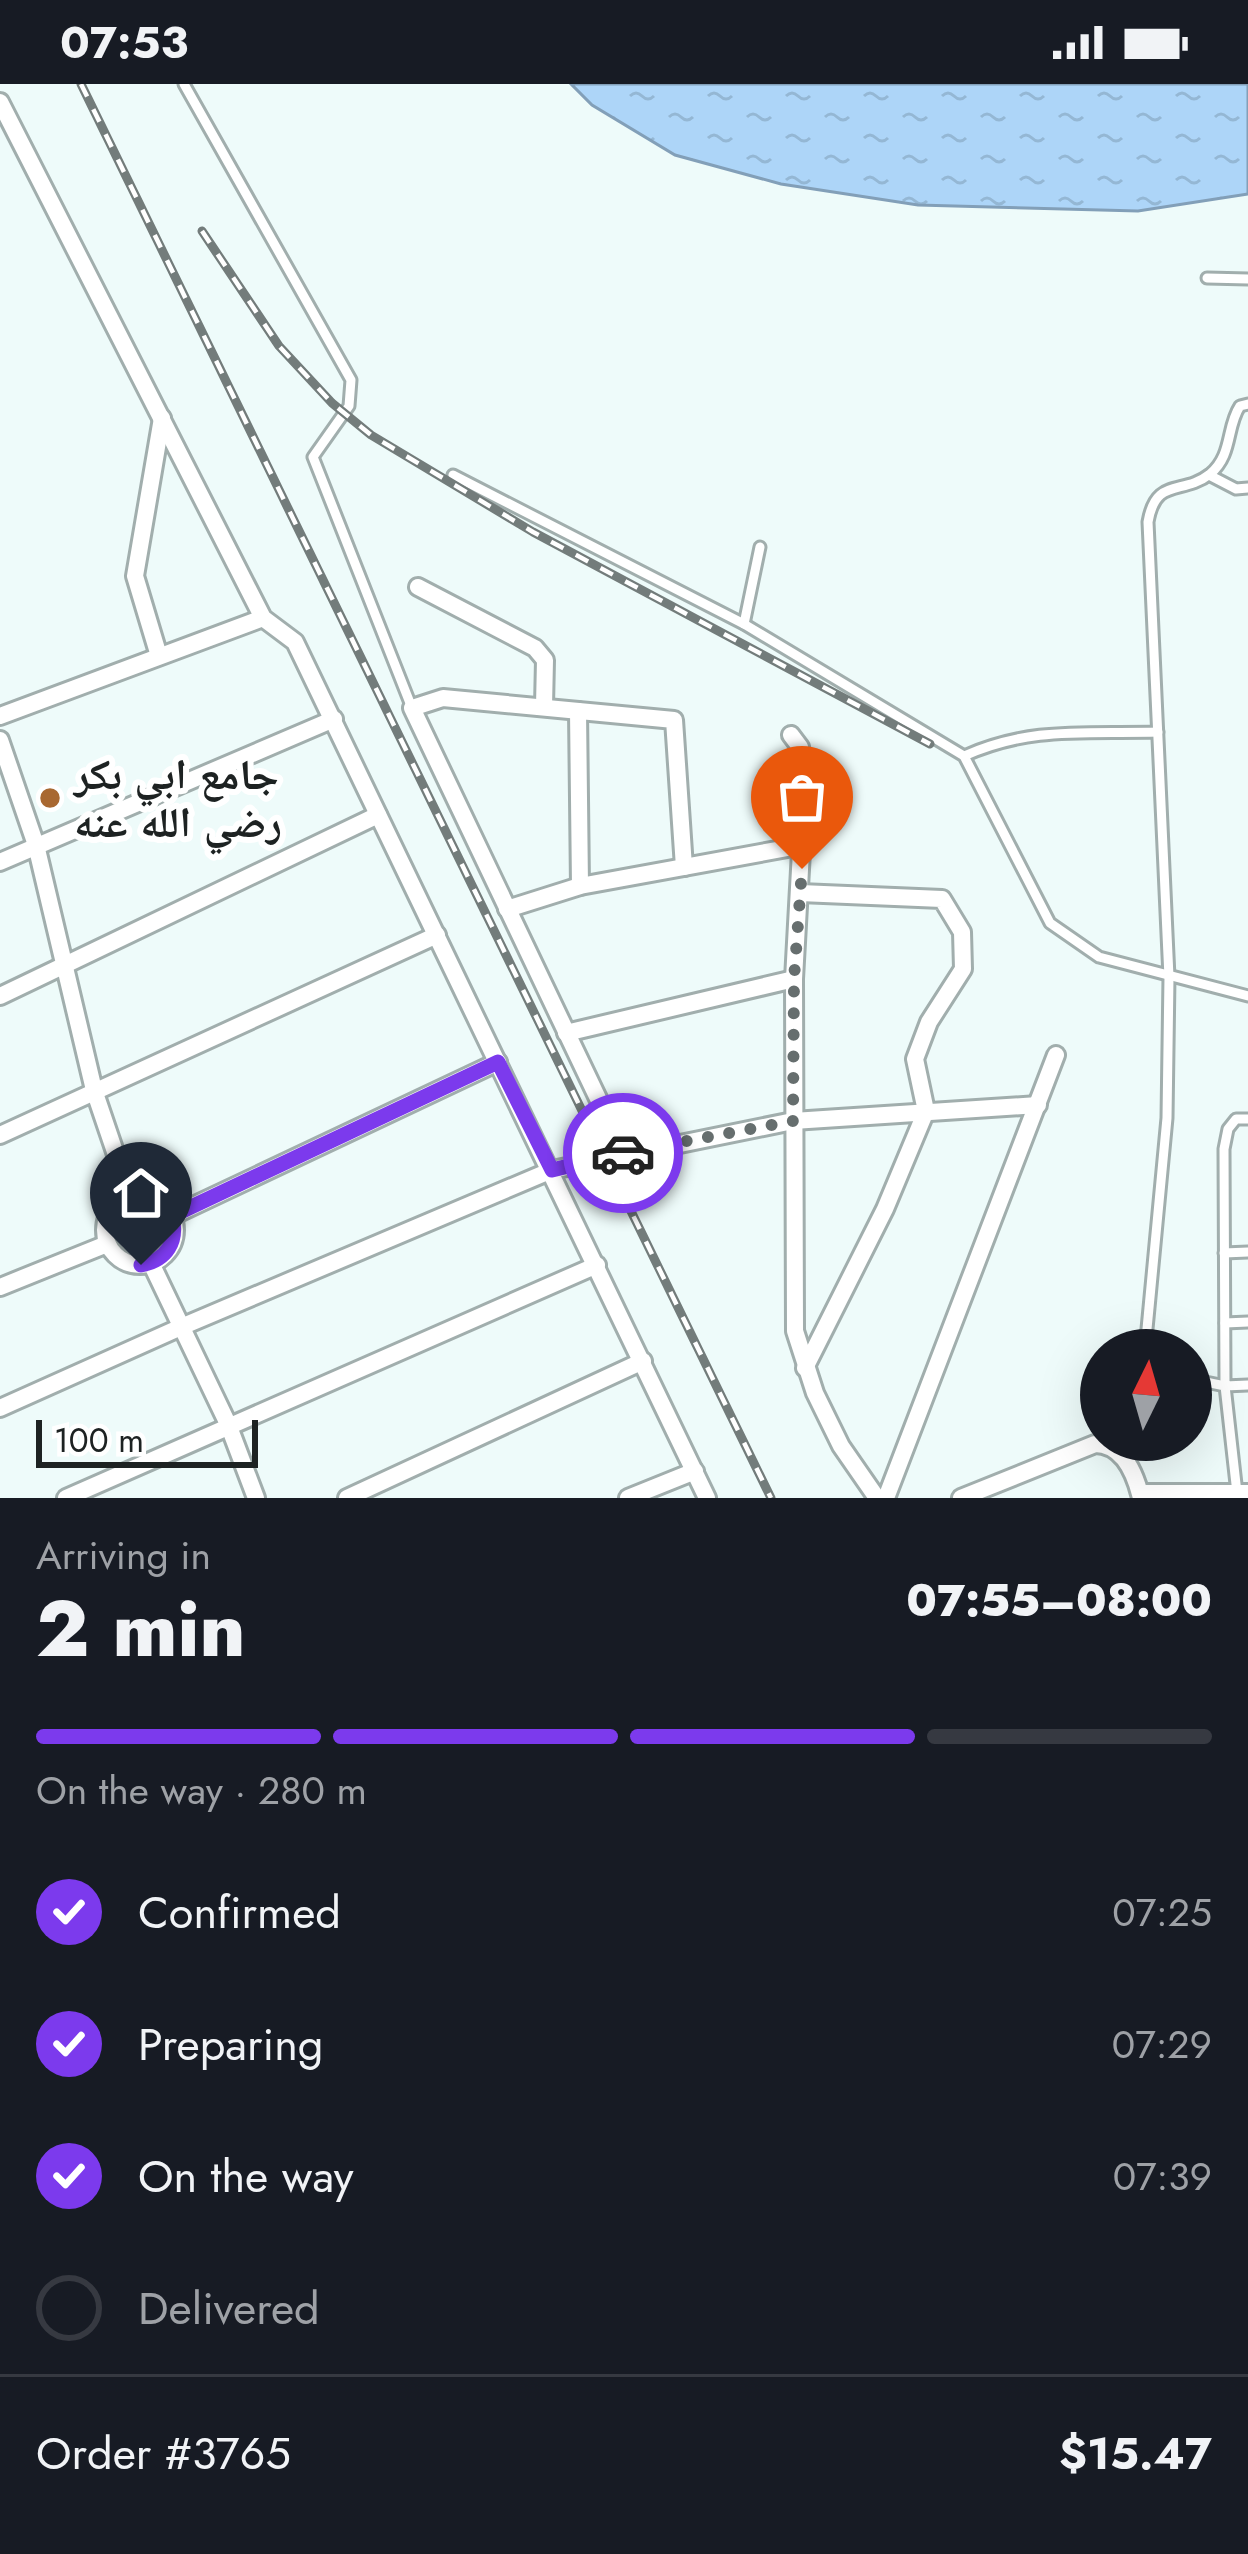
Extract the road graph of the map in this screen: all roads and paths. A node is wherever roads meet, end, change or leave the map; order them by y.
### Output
1 (184, 84) edge
2 (0, 102) edge
3 (1208, 278) dead end
4 (1248, 279) edge
5 (1248, 404) edge
6 (162, 418) junction
7 (453, 475) dead end
8 (1209, 475) junction
9 (1248, 488) edge
10 (760, 547) dead end
11 (418, 587) dead end
12 (263, 618) junction
13 (744, 625) junction
14 (159, 656) junction
15 (544, 706) junction
16 (412, 708) junction
17 (578, 711) junction
18 (0, 716) edge
19 (334, 719) junction
20 (1158, 732) junction
21 (791, 735) dead end
22 (0, 740) edge
23 (964, 756) junction
24 (378, 815) junction
25 (804, 844) junction
26 (36, 845) junction
27 (0, 862) edge
28 (684, 867) junction
29 (580, 886) junction
30 (800, 893) junction
31 (507, 909) junction
32 (437, 935) junction
33 (68, 966) junction
34 (1169, 977) junction
35 (794, 979) junction
36 (0, 995) edge
37 (1246, 998) edge
38 (566, 1034) junction
39 (1056, 1055) dead end
40 (498, 1062) junction
41 (94, 1090) junction
42 (1038, 1105) junction
43 (926, 1111) junction
44 (1248, 1119) edge
45 (793, 1121) junction
46 (0, 1135) edge
47 (624, 1153) junction
48 (552, 1170) junction
49 (130, 1196) junction
50 (172, 1216) junction
51 (107, 1244) junction
52 (1248, 1252) edge
53 (1225, 1253) junction
54 (152, 1263) junction
55 (597, 1265) junction
56 (0, 1286) edge
57 (1248, 1322) edge
58 (1225, 1323) junction
59 (181, 1327) junction
60 (1147, 1329) edge
61 (643, 1361) junction
62 (805, 1368) junction
63 (1212, 1383) edge
64 (1248, 1385) edge
65 (1225, 1386) junction
66 (0, 1408) edge
67 (228, 1424) junction
68 (695, 1471) junction
69 (1242, 1493) edge
70 (1141, 1496) edge
71 (66, 1498) edge
72 (256, 1498) edge
73 (347, 1498) edge
74 (628, 1498) edge
75 (707, 1498) edge
76 (881, 1498) edge
77 (961, 1498) edge

1 - 16 lane
2 - 6 street
3 - 4 lane
5 - 8 lane
6 - 12 street
6 - 14 street
7 - 13 lane
8 - 9 lane
8 - 20 lane
10 - 13 lane
11 - 15 street
12 - 14 street
12 - 19 street
13 - 23 lane
14 - 18 street
15 - 16 street
15 - 17 street
16 - 31 street
17 - 28 street
17 - 29 street
19 - 24 street
19 - 26 street
20 - 23 lane
20 - 34 lane
21 - 25 street
22 - 26 street
23 - 34 lane
24 - 32 street
24 - 33 street
25 - 28 street
25 - 30 street
26 - 27 street
26 - 33 street
28 - 29 street
29 - 31 street
30 - 35 street
30 - 43 street
31 - 38 street
32 - 40 street
32 - 41 street
33 - 36 street
33 - 41 street
34 - 37 lane
34 - 60 lane
35 - 38 street
35 - 45 street
38 - 47 street
39 - 42 street
40 - 48 street
40 - 50 street
41 - 46 street
41 - 49 street
42 - 43 street
42 - 76 street
43 - 45 street
43 - 62 street
44 - 53 lane
45 - 47 street
45 - 62 street
47 - 48 street
48 - 55 street
48 - 59 street
49 - 50 street
49 - 51 street
50 - 54 street
51 - 54 street
51 - 56 street
52 - 53 lane
53 - 58 lane
54 - 59 street
55 - 61 street
55 - 67 street
57 - 58 lane
58 - 65 lane
59 - 66 street
59 - 67 street
61 - 68 street
61 - 73 street
62 - 76 street
63 - 65 lane
64 - 65 lane
65 - 69 lane
67 - 71 street
67 - 72 street
68 - 74 street
68 - 75 street
69 - 70 street
70 - 77 street

